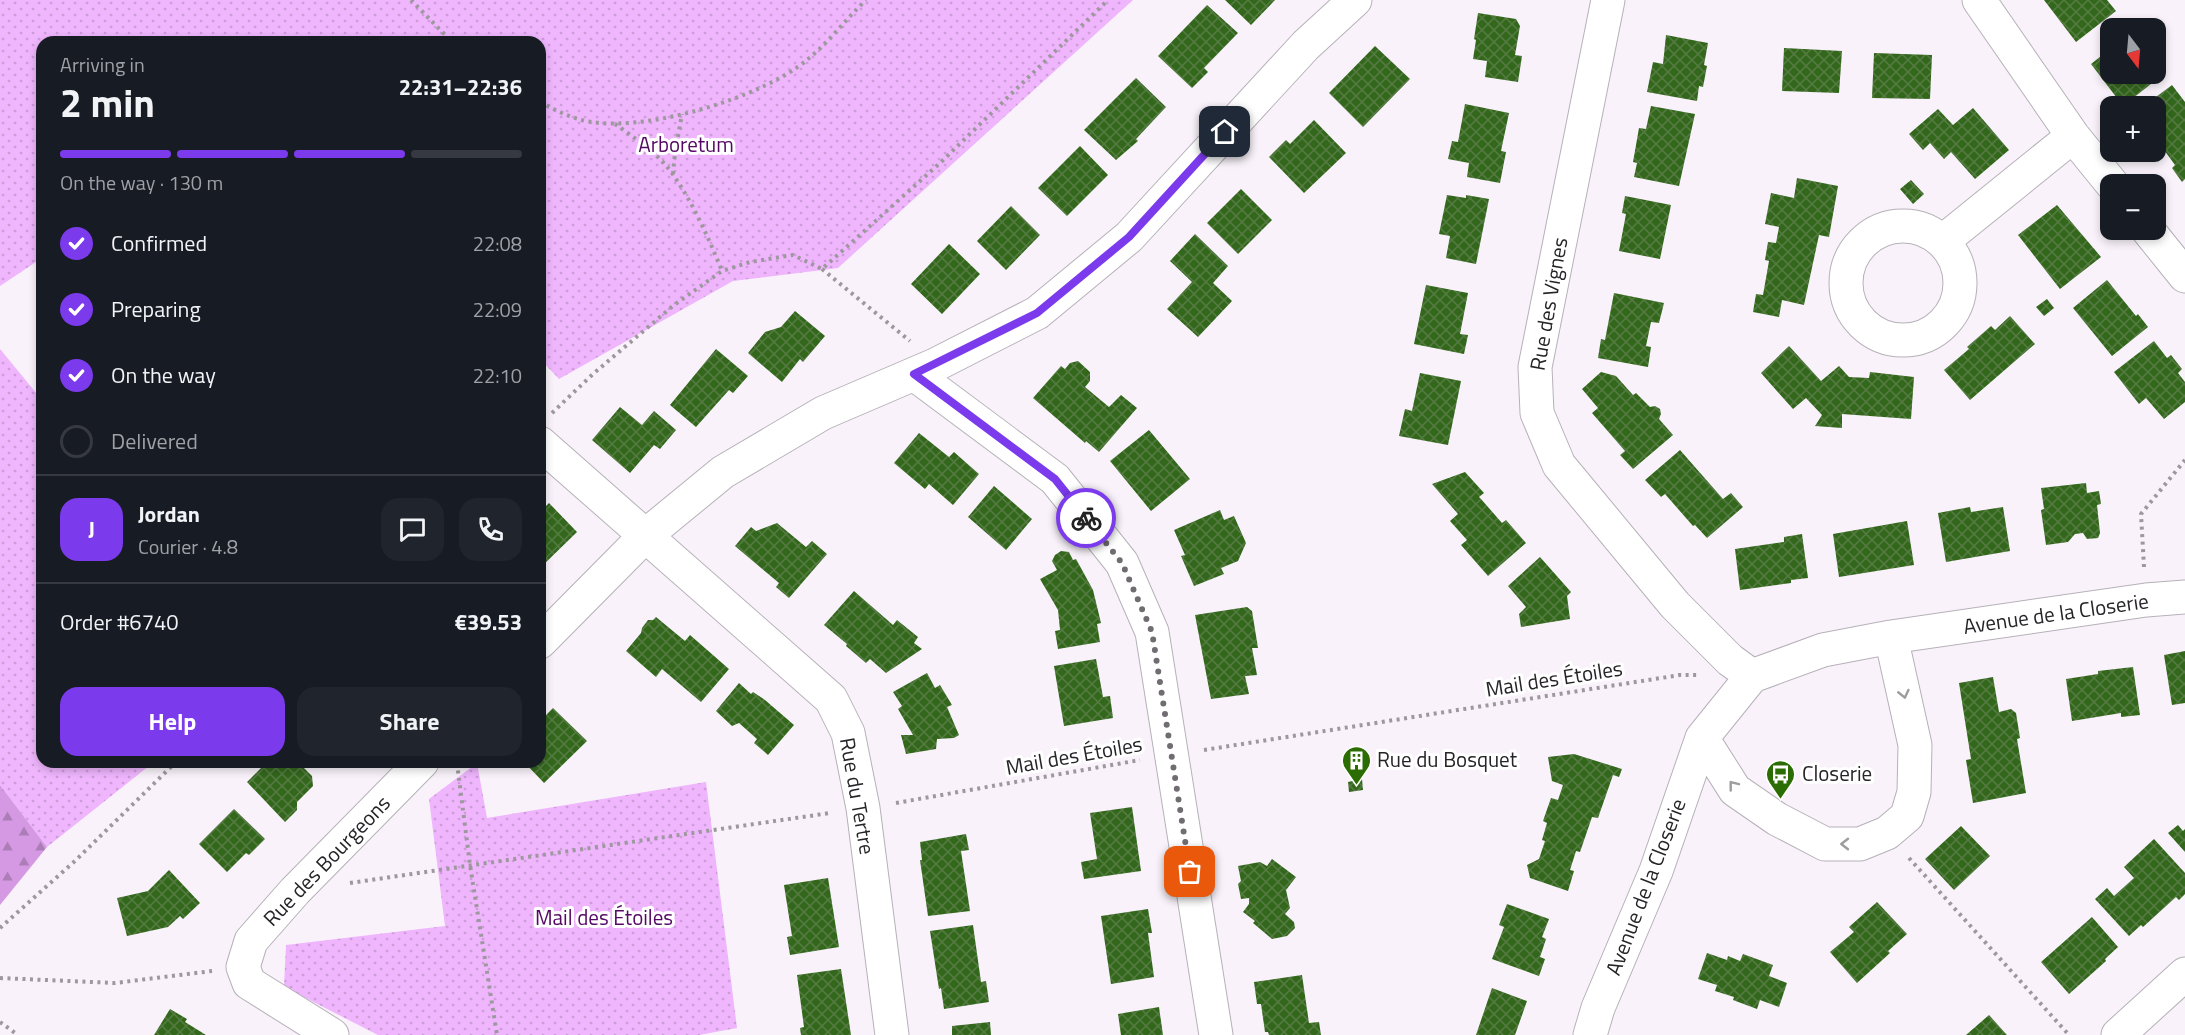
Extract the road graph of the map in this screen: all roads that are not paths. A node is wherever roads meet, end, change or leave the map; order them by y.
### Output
1 (1355, 0) edge
2 (1608, 0) edge
3 (1979, 0) edge
4 (2073, 136) junction
5 (2104, 174) edge
6 (2156, 240) edge
7 (1943, 241) dead end
8 (2185, 276) edge
9 (925, 369) junction
10 (546, 431) edge
11 (645, 536) junction
12 (2185, 597) edge
13 (546, 636) edge
14 (1891, 637) junction
15 (1752, 676) junction
16 (1702, 738) junction
17 (416, 768) edge
18 (2185, 974) edge
19 (332, 1035) edge
20 (892, 1035) edge
21 (1216, 1035) edge
22 (1590, 1035) edge
23 (2118, 1035) edge

1 - 9 street
2 - 15 street, Rue des Vignes
3 - 4 street
4 - 5 street
4 - 7 street
6 - 8 street
9 - 11 street
9 - 21 street
10 - 11 street, Rue du Tertre
11 - 13 street
11 - 20 street, Rue du Tertre
12 - 14 street, Avenue de la Closerie
14 - 15 street, Avenue de la Closerie
14 -> 16 street
15 - 16 street, Avenue de la Closerie
16 - 22 street, Avenue de la Closerie
17 - 19 street, Rue des Bourgeons
18 - 23 street

